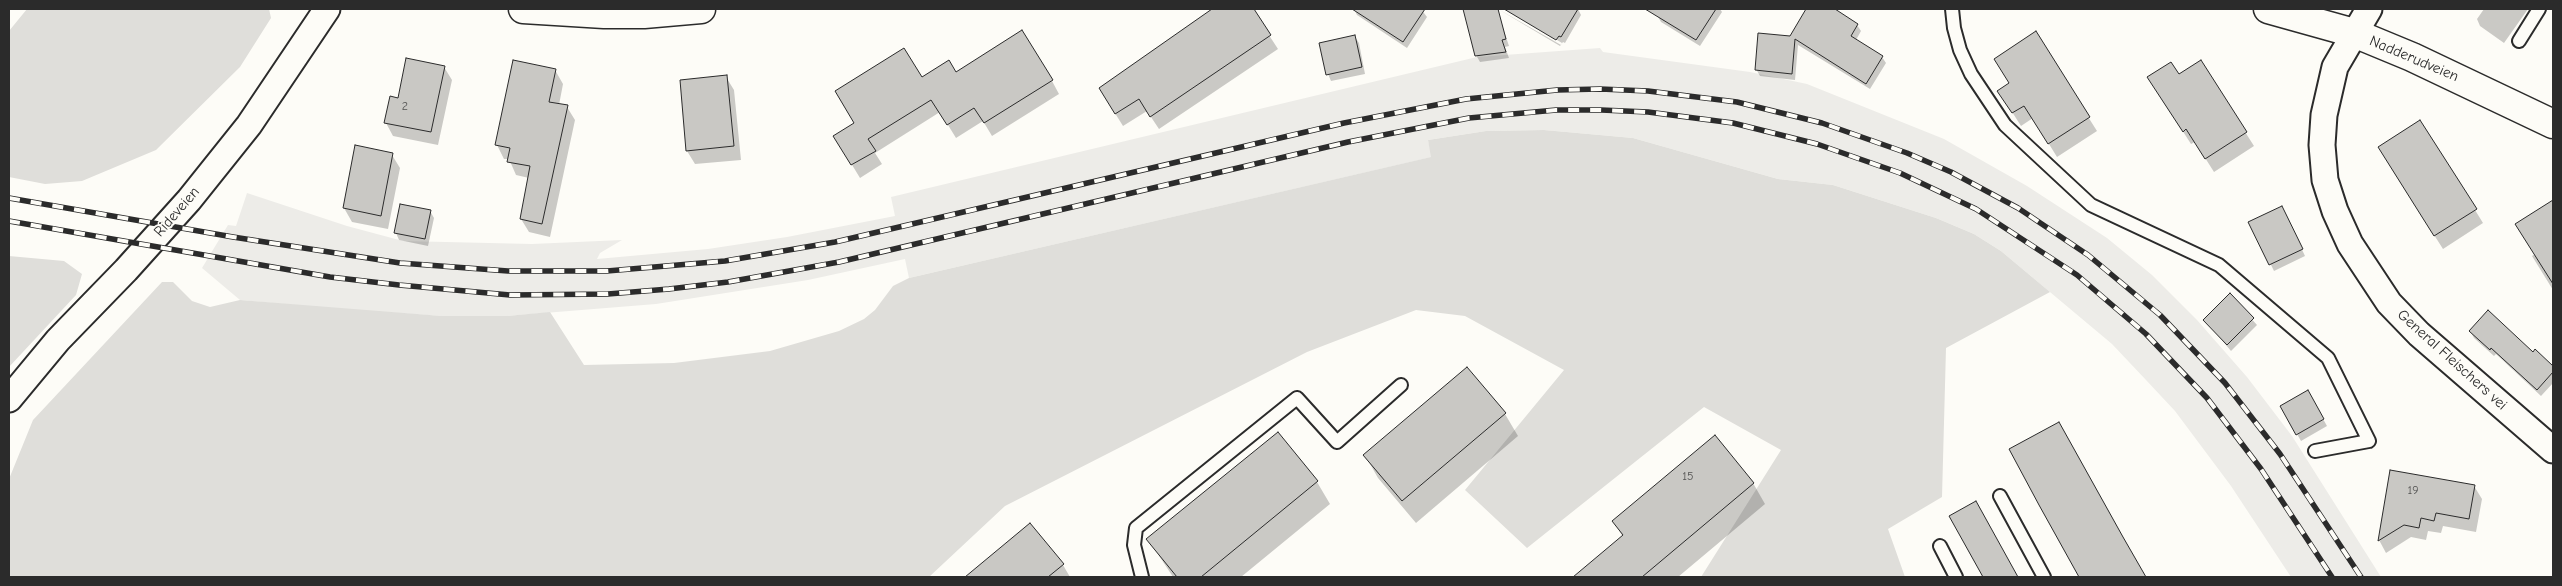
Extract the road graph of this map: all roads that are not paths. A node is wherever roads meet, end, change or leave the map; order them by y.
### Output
1 (327, 9) edge
2 (523, 9) edge
3 (702, 9) edge
4 (1952, 9) edge
5 (2268, 9) edge
6 (2369, 9) edge
7 (2539, 9) edge
8 (2354, 33) junction
9 (2519, 41) dead end
10 (2553, 124) edge
11 (1401, 385) dead end
12 (9, 400) edge
13 (2553, 450) edge
14 (2314, 451) dead end
15 (2000, 496) dead end
16 (1940, 546) dead end
17 (1142, 577) edge
18 (1956, 577) edge
19 (2044, 577) edge

1 - 12 street, Rideveien
2 - 3 main road
4 - 14 lane
5 - 8 main road, Nadderudveien
6 - 8 street, General Fleischers vei
7 - 9 lane
8 - 10 main road, Nadderudveien
8 - 13 street, General Fleischers vei
11 - 17 lane
15 - 19 lane
16 - 18 lane

